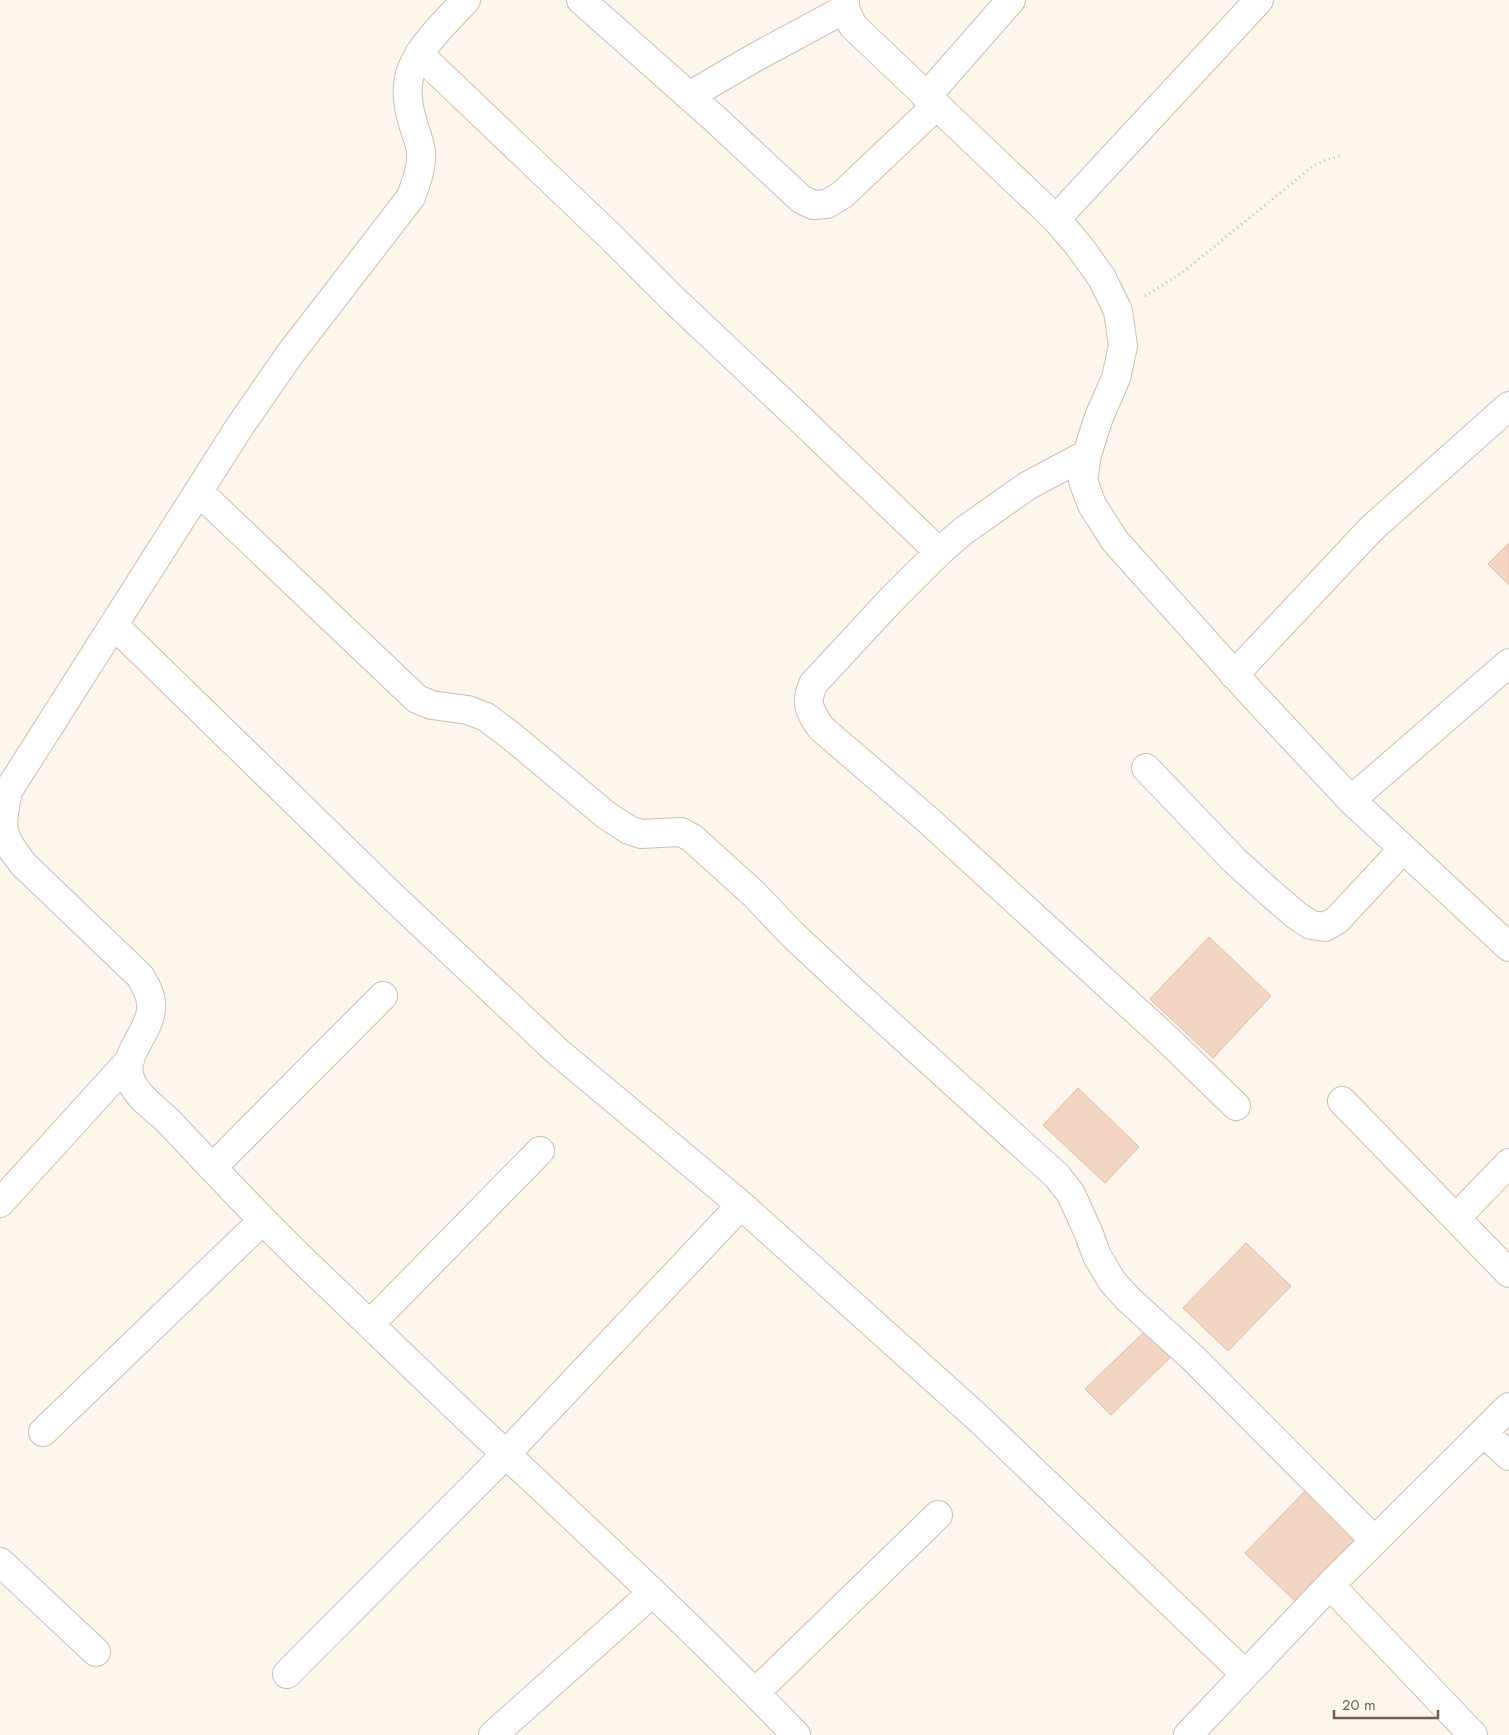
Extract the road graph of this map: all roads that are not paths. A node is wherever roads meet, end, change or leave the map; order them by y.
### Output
1 (581, 0) edge
2 (1011, 0) edge
3 (1258, 0) edge
4 (461, 2) edge
5 (845, 4) edge
6 (419, 54) junction
7 (689, 96) junction
8 (931, 102) junction
9 (1056, 219) junction
10 (1509, 406) edge
11 (1087, 454) junction
12 (199, 492) junction
13 (939, 552) junction
14 (114, 625) junction
15 (1509, 663) edge
16 (1234, 675) junction
17 (1146, 768) dead end
18 (1351, 800) junction
19 (0, 830) edge
20 (1403, 849) junction
21 (1509, 947) edge
22 (383, 996) dead end
23 (130, 1060) junction
24 (1342, 1101) dead end
25 (1236, 1106) dead end
26 (540, 1151) dead end
27 (1509, 1163) edge
28 (212, 1168) junction
29 (0, 1202) edge
30 (741, 1204) junction
31 (1456, 1218) junction
32 (262, 1221) junction
33 (1509, 1273) edge
34 (370, 1324) junction
35 (1509, 1407) edge
36 (43, 1432) dead end
37 (1484, 1433) junction
38 (506, 1454) junction
39 (1509, 1456) edge
40 (938, 1515) dead end
41 (1374, 1540) junction
42 (0, 1562) edge
43 (1330, 1585) junction
44 (652, 1593) junction
45 (96, 1652) dead end
46 (287, 1674) dead end
47 (1244, 1674) junction
48 (755, 1693) junction
49 (493, 1735) edge
50 (796, 1735) edge
51 (1188, 1735) edge
52 (1473, 1735) edge

1 - 7 street
2 - 8 street
3 - 9 street
4 - 6 street
5 - 7 street
5 - 8 street
6 - 12 street
6 - 13 street
7 - 8 street
8 - 9 street
9 - 11 street
10 - 16 street
11 - 13 street
11 - 16 street
12 - 14 street
12 - 41 street
13 - 25 street
14 - 19 street
14 - 30 street
15 - 18 street
16 - 18 street
17 - 20 street
18 - 20 street
19 - 23 street
20 - 21 street
22 - 28 street
23 - 28 street
23 - 29 street
24 - 31 street
26 - 34 street
27 - 31 street
28 - 32 street
30 - 38 street
30 - 47 street
31 - 33 street
32 - 34 street
32 - 36 street
34 - 38 street
35 - 37 street
37 - 39 street
37 - 41 street
38 - 44 street
38 - 46 street
40 - 48 street
41 - 43 street
42 - 45 street
43 - 47 street
43 - 52 street
44 - 48 street
44 - 49 street
47 - 51 street
48 - 50 street

